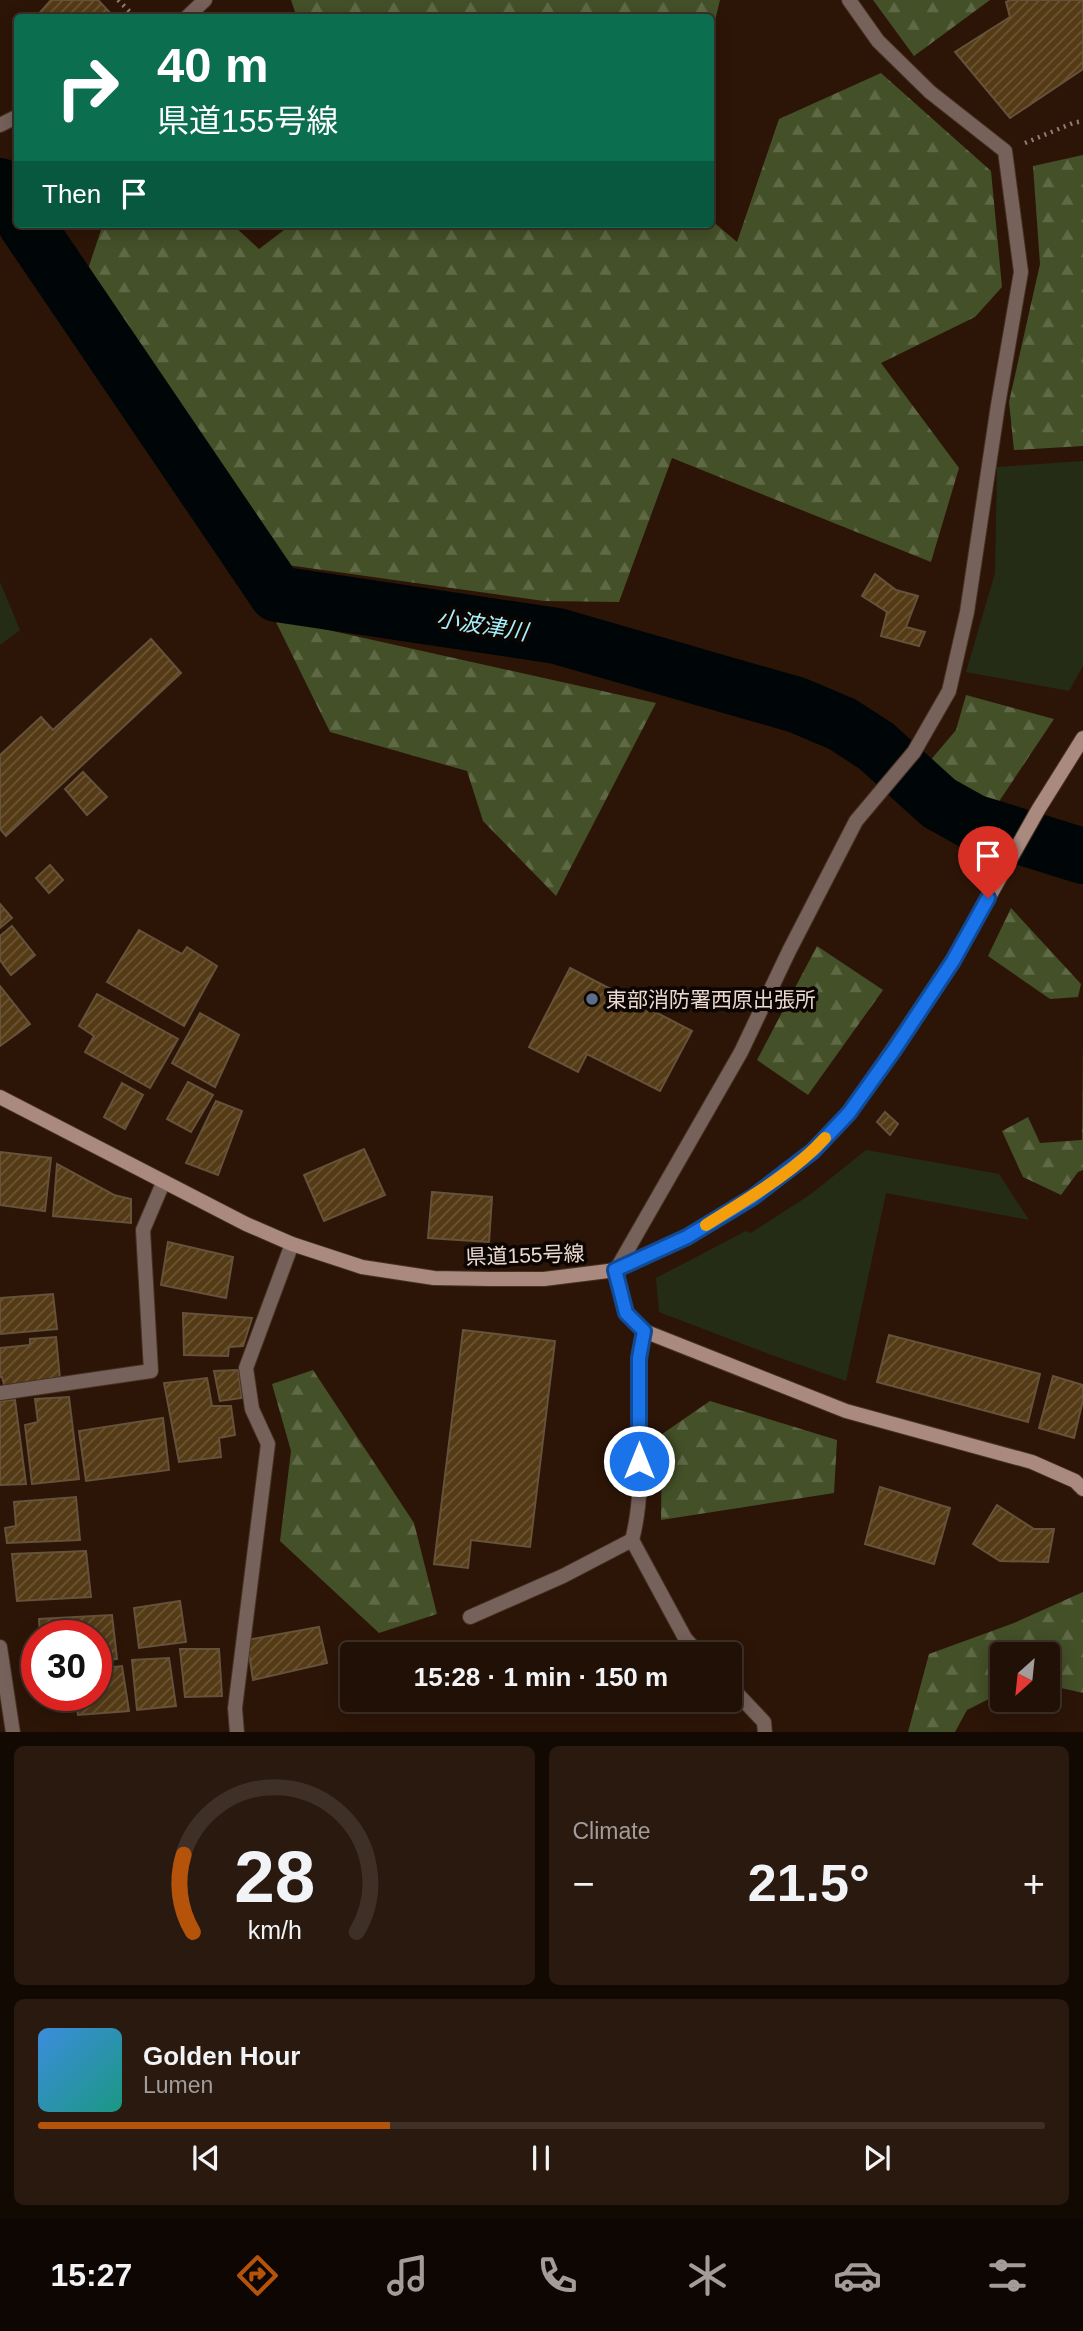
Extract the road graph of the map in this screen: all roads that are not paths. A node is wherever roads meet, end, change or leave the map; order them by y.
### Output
1 (205, 0) edge
2 (849, 0) edge
3 (190, 14) edge
4 (1083, 738) edge
5 (0, 1097) edge
6 (163, 1183) junction
7 (292, 1244) junction
8 (615, 1270) junction
9 (644, 1331) junction
10 (0, 1393) edge
11 (1081, 1481) edge
12 (632, 1540) junction
13 (470, 1617) dead end
14 (688, 1642) edge
15 (0, 1647) edge
16 (742, 1699) edge
17 (13, 1732) edge
18 (237, 1732) edge
19 (765, 1732) edge

1 - 3 street
2 - 8 street
4 - 8 main road, 県道155号線
5 - 6 main road, 県道155号線
6 - 7 main road, 県道155号線
6 - 10 street
7 - 8 main road, 県道155号線
7 - 18 street
8 - 9 main road
9 - 11 main road
9 - 12 street
12 - 13 street
12 - 14 street
15 - 17 street
16 - 19 street

